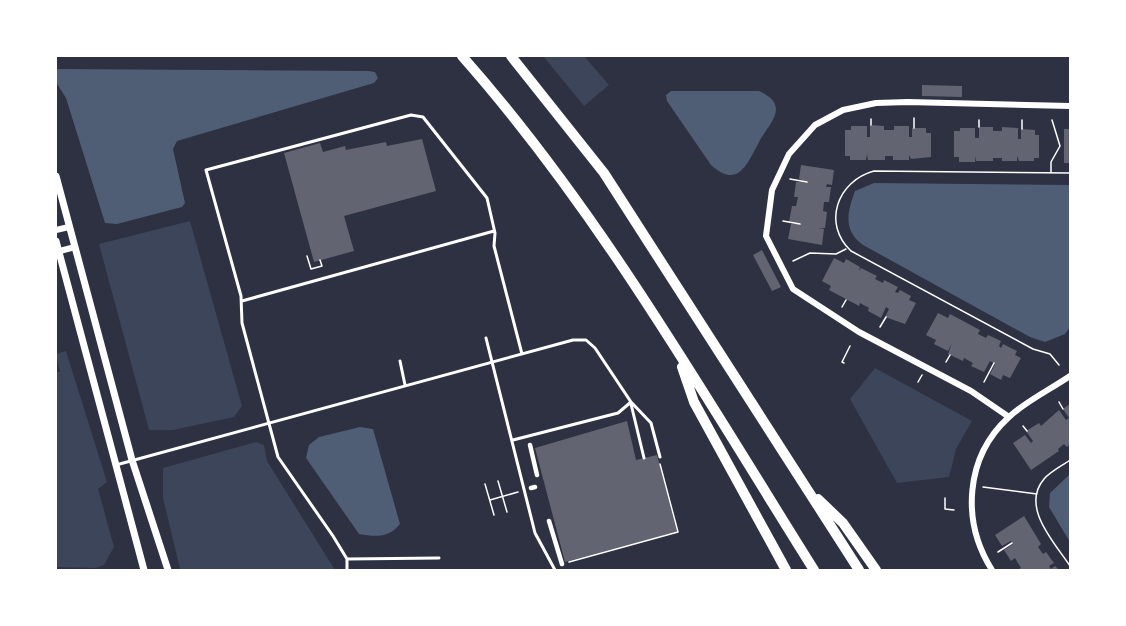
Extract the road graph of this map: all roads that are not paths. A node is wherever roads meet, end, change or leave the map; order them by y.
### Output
1 (462, 56) edge
2 (511, 56) edge
3 (1071, 106) edge
4 (56, 176) edge
5 (69, 227) junction
6 (56, 230) edge
7 (494, 231) junction
8 (56, 241) edge
9 (75, 247) junction
10 (57, 252) edge
11 (242, 301) junction
12 (486, 338) dead end
13 (677, 352) junction
14 (522, 354) junction
15 (400, 361) dead end
16 (491, 362) junction
17 (1071, 376) edge
18 (405, 386) junction
19 (631, 402) junction
20 (1009, 417) junction
21 (269, 423) junction
22 (513, 440) junction
23 (530, 445) dead end
24 (660, 457) road end
25 (644, 458) dead end
26 (132, 460) junction
27 (114, 465) junction
28 (537, 475) dead end
29 (803, 484) junction
30 (549, 521) dead end
31 (439, 558) dead end
32 (347, 559) junction
33 (563, 565) road end
34 (144, 570) edge
35 (168, 570) edge
36 (347, 570) edge
37 (555, 570) edge
38 (786, 570) edge
39 (814, 570) edge
40 (859, 570) edge
41 (876, 570) edge
42 (992, 570) edge

1 - 13 highway
2 - 29 highway
3 - 20 street
4 - 5 street
5 - 6 street
5 - 9 street
7 - 11 lane
7 - 11 lane
7 - 14 lane
8 - 10 street
9 - 10 street
9 - 26 street
10 - 27 street
11 - 21 lane
12 - 16 lane
13 - 38 highway
13 - 39 highway
14 - 16 lane
14 - 19 lane
15 - 18 lane
16 - 18 lane
16 - 22 lane
17 - 20 street
18 - 21 lane
19 - 22 lane
19 - 24 lane
19 - 25 lane
20 - 42 street
21 - 26 lane
21 - 32 lane
22 - 37 lane
23 - 28 street
26 - 27 lane
26 - 35 street
27 - 34 street
29 - 40 highway
29 - 41 highway
30 - 33 street
31 - 32 lane
32 - 36 lane

